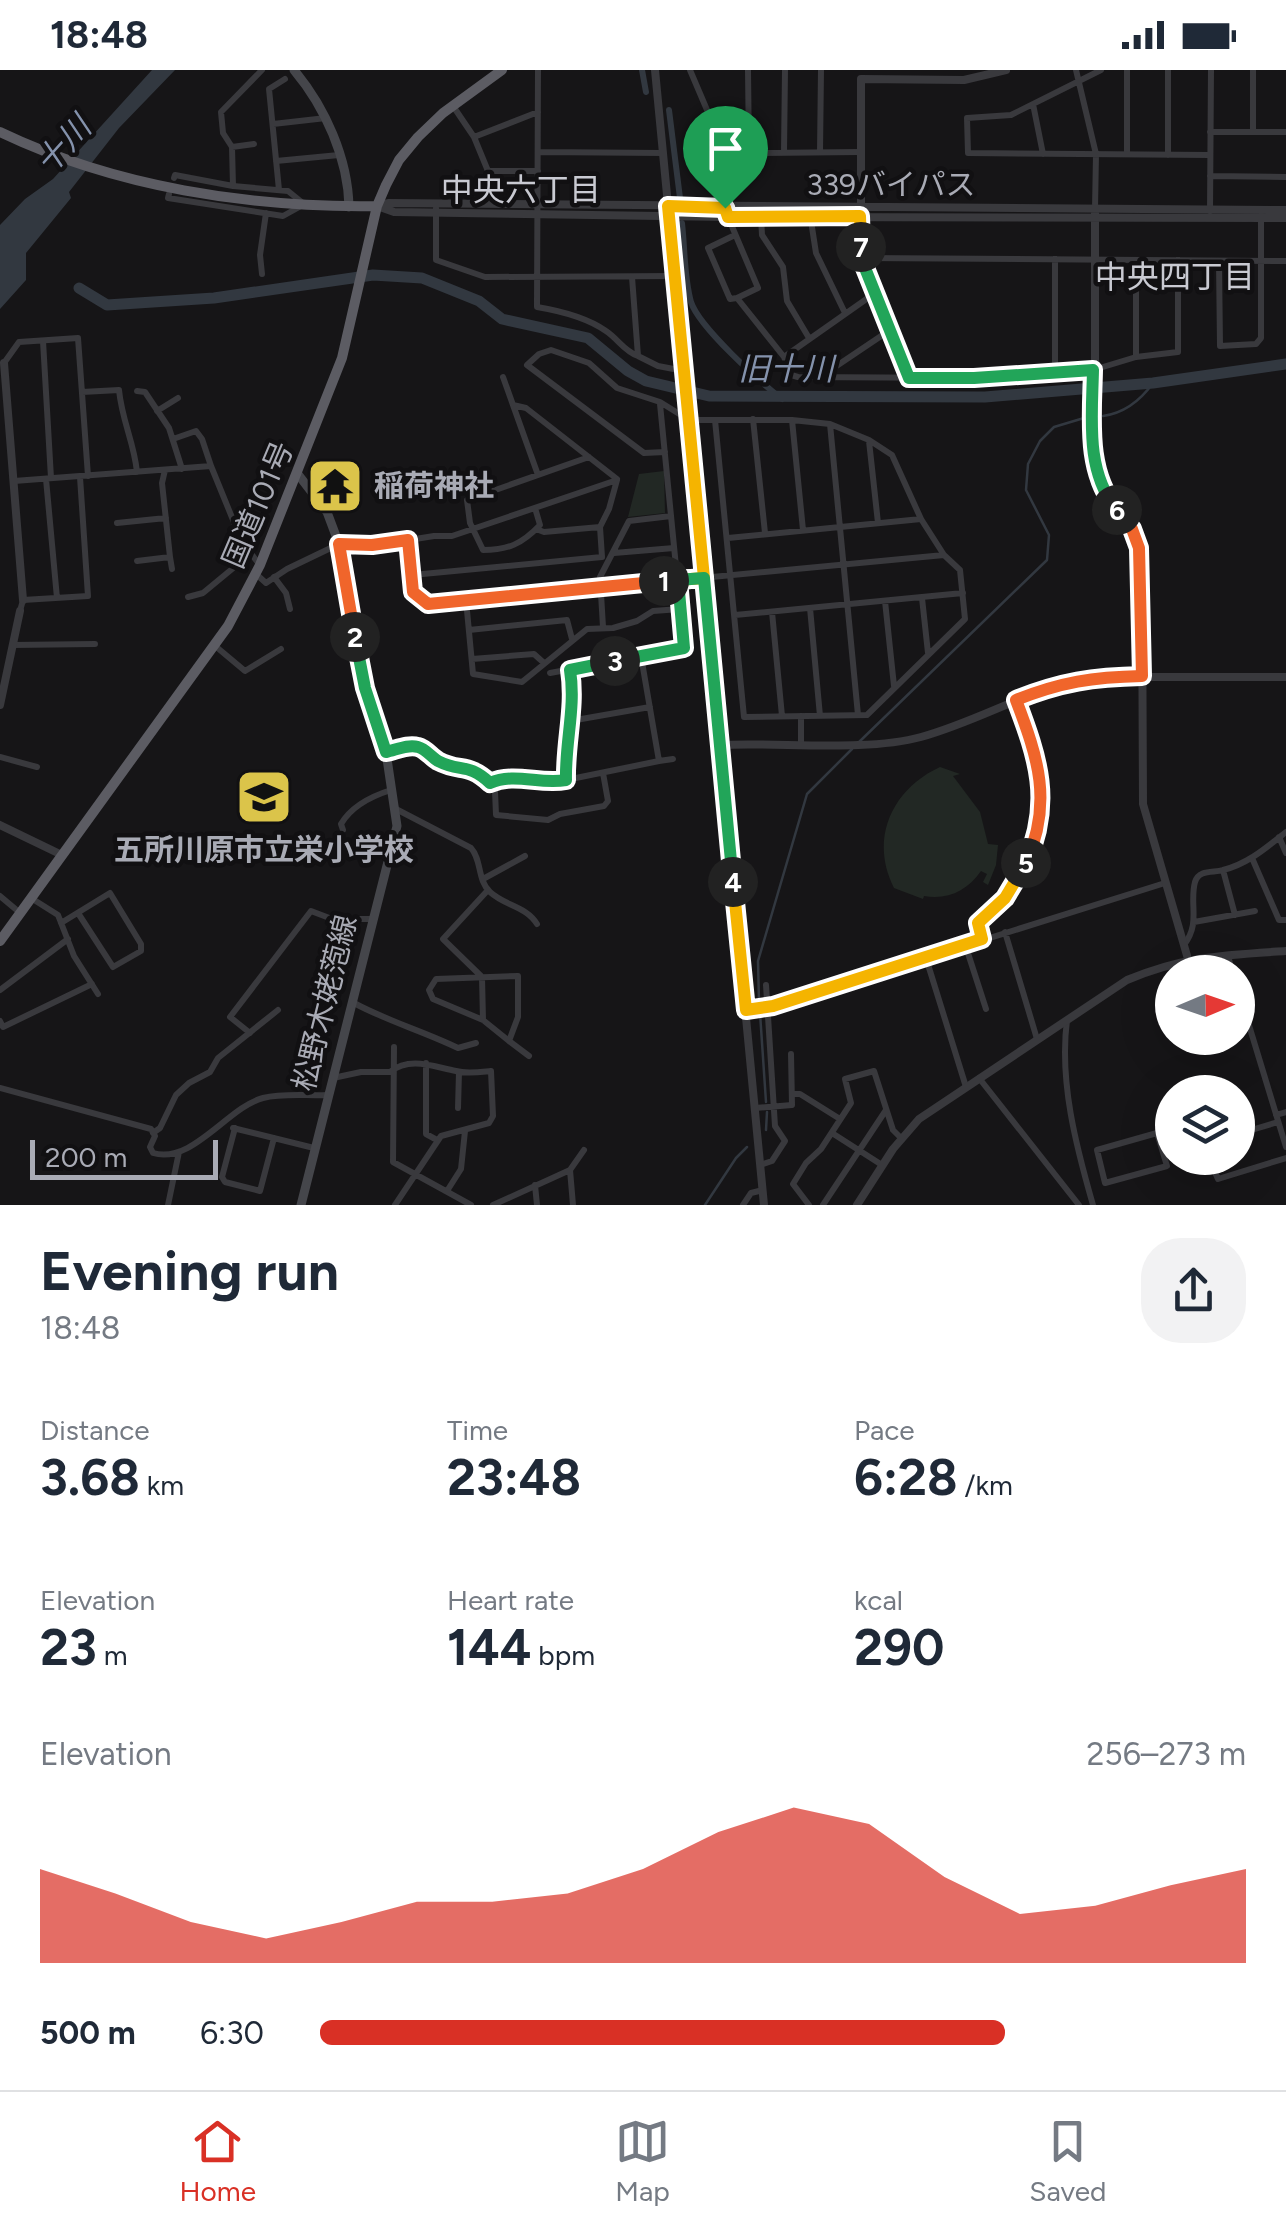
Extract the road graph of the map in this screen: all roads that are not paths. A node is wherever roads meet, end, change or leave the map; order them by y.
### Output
1 (262, 70) edge
2 (294, 70) edge
3 (502, 70) edge
4 (538, 70) edge
5 (655, 70) edge
6 (690, 70) edge
7 (748, 70) edge
8 (785, 70) edge
9 (821, 70) edge
10 (1006, 70) edge
11 (1076, 70) edge
12 (1101, 70) edge
13 (1127, 70) edge
14 (1168, 70) edge
15 (1211, 70) edge
16 (1253, 70) edge
17 (860, 74) edge
18 (964, 75) edge
19 (285, 78) dead end
20 (1078, 81) junction
21 (1033, 104) junction
22 (453, 106) junction
23 (538, 112) junction
24 (326, 118) junction
25 (272, 124) junction
26 (0, 132) edge
27 (1210, 132) junction
28 (1253, 132) junction
29 (1286, 132) edge
30 (474, 137) junction
31 (254, 144) dead end
32 (232, 147) junction
33 (538, 152) junction
34 (784, 152) junction
35 (820, 152) junction
36 (860, 152) junction
37 (663, 153) junction
38 (1044, 154) junction
39 (1096, 154) junction
40 (1127, 154) junction
41 (1168, 155) junction
42 (1210, 155) junction
43 (339, 156) junction
44 (276, 162) junction
45 (538, 171) junction
46 (1210, 176) junction
47 (1286, 177) edge
48 (174, 178) dead end
49 (233, 186) junction
50 (279, 190) junction
51 (169, 194) dead end
52 (304, 205) junction
53 (377, 206) junction
54 (349, 207) junction
55 (436, 208) junction
56 (538, 209) junction
57 (1286, 210) edge
58 (668, 211) junction
59 (860, 211) junction
60 (726, 212) junction
61 (810, 212) junction
62 (266, 213) junction
63 (1210, 213) junction
64 (1095, 214) junction
65 (1261, 214) junction
66 (761, 216) junction
67 (1286, 218) edge
68 (735, 236) junction
69 (861, 258) junction
70 (1055, 260) junction
71 (1095, 260) junction
72 (1136, 260) junction
73 (1178, 260) junction
74 (1219, 261) junction
75 (1261, 261) junction
76 (1286, 261) edge
77 (262, 274) dead end
78 (675, 276) junction
79 (538, 277) junction
80 (632, 277) junction
81 (875, 293) junction
82 (737, 298) junction
83 (845, 313) junction
84 (890, 330) junction
85 (809, 338) junction
86 (43, 341) junction
87 (638, 356) junction
88 (784, 357) junction
89 (1136, 357) junction
90 (2, 365) edge
91 (1093, 372) junction
92 (1055, 373) junction
93 (684, 374) junction
94 (503, 378) dead end
95 (832, 378) junction
96 (909, 378) junction
97 (136, 391) dead end
98 (82, 392) junction
99 (178, 398) dead end
100 (660, 402) junction
101 (513, 405) junction
102 (157, 411) junction
103 (753, 419) junction
104 (689, 420) junction
105 (715, 420) junction
106 (792, 420) junction
107 (830, 424) junction
108 (172, 440) junction
109 (869, 440) junction
110 (664, 452) junction
111 (589, 457) junction
112 (211, 466) junction
113 (182, 469) junction
114 (165, 470) junction
115 (137, 472) junction
116 (297, 473) junction
117 (538, 475) junction
118 (84, 476) junction
119 (49, 479) junction
120 (617, 480) junction
121 (14, 481) junction
122 (535, 508) junction
123 (671, 516) junction
124 (166, 518) junction
125 (921, 519) junction
126 (878, 523) junction
127 (117, 524) dead end
128 (840, 526) junction
129 (600, 527) junction
130 (474, 529) junction
131 (536, 529) junction
132 (803, 530) junction
133 (764, 534) junction
134 (728, 538) junction
135 (408, 540) junction
136 (339, 544) junction
137 (674, 548) junction
138 (613, 554) junction
139 (944, 554) junction
140 (250, 555) junction
141 (170, 557) junction
142 (137, 561) dead end
143 (844, 564) junction
144 (172, 569) dead end
145 (258, 569) junction
146 (412, 575) junction
147 (731, 575) junction
148 (274, 577) junction
149 (704, 578) junction
150 (678, 580) junction
151 (600, 587) junction
152 (963, 593) junction
153 (188, 597) dead end
154 (57, 598) junction
155 (922, 598) junction
156 (23, 600) junction
157 (466, 600) junction
158 (884, 601) junction
159 (848, 605) junction
160 (810, 608) junction
161 (290, 609) dead end
162 (680, 609) junction
163 (20, 611) joint
164 (772, 612) junction
165 (735, 615) junction
166 (603, 627) junction
167 (469, 630) junction
168 (572, 638) junction
169 (95, 644) dead end
170 (214, 644) junction
171 (12, 645) junction
172 (281, 649) dead end
173 (928, 654) junction
174 (642, 656) junction
175 (4, 657) edge
176 (472, 659) junction
177 (544, 663) junction
178 (570, 670) junction
179 (550, 673) dead end
180 (1142, 676) junction
181 (1286, 677) edge
182 (894, 687) junction
183 (1016, 700) junction
184 (0, 705) edge
185 (650, 707) junction
186 (782, 716) junction
187 (802, 716) junction
188 (820, 716) junction
189 (858, 716) junction
190 (570, 721) junction
191 (720, 744) junction
192 (801, 744) junction
193 (386, 752) junction
194 (0, 757) edge
195 (674, 759) dead end
196 (660, 761) junction
197 (36, 767) dead end
198 (604, 773) junction
199 (566, 780) junction
200 (490, 783) junction
201 (392, 790) junction
202 (396, 809) junction
203 (0, 825) edge
204 (343, 830) dead end
205 (1283, 835) edge
206 (1286, 852) edge
207 (62, 855) junction
208 (525, 856) dead end
209 (1252, 858) junction
210 (1224, 870) junction
211 (482, 880) junction
212 (1165, 882) junction
213 (488, 890) junction
214 (0, 896) edge
215 (31, 898) junction
216 (1255, 911) dead end
217 (20, 913) junction
218 (78, 913) junction
219 (1235, 915) junction
220 (372, 919) junction
221 (1286, 920) edge
222 (1194, 922) junction
223 (61, 923) junction
224 (537, 924) dead end
225 (1006, 932) junction
226 (68, 939) junction
227 (982, 939) junction
228 (0, 941) edge
229 (965, 944) junction
230 (1184, 945) junction
231 (1286, 951) edge
232 (1187, 955) edge
233 (1228, 955) edge
234 (926, 958) junction
235 (1155, 968) edge
236 (482, 977) junction
237 (92, 984) junction
238 (766, 986) dead end
239 (0, 990) edge
240 (98, 994) dead end
241 (354, 1002) junction
242 (767, 1007) junction
243 (986, 1009) dead end
244 (278, 1010) dead end
245 (746, 1010) junction
246 (1067, 1018) junction
247 (483, 1020) junction
248 (0, 1021) edge
249 (250, 1033) junction
250 (1037, 1039) junction
251 (509, 1041) junction
252 (476, 1043) dead end
253 (1255, 1046) edge
254 (394, 1047) dead end
255 (791, 1054) dead end
256 (529, 1056) dead end
257 (426, 1063) junction
258 (395, 1066) junction
259 (459, 1072) junction
260 (332, 1078) junction
261 (980, 1078) junction
262 (966, 1087) junction
263 (0, 1088) edge
264 (792, 1094) junction
265 (327, 1096) junction
266 (774, 1107) junction
267 (458, 1108) dead end
268 (755, 1108) junction
269 (886, 1110) junction
270 (1286, 1112) edge
271 (1277, 1118) junction
272 (840, 1119) junction
273 (222, 1124) junction
274 (1255, 1127) edge
275 (235, 1128) junction
276 (465, 1131) junction
277 (153, 1132) junction
278 (832, 1132) junction
279 (274, 1138) junction
280 (901, 1138) junction
281 (437, 1140) junction
282 (1286, 1147) edge
283 (314, 1148) junction
284 (584, 1150) dead end
285 (858, 1150) junction
286 (180, 1151) junction
287 (1169, 1154) edge
288 (1286, 1158) edge
289 (760, 1165) junction
290 (882, 1165) junction
291 (1255, 1168) edge
292 (570, 1170) junction
293 (413, 1175) junction
294 (536, 1186) junction
295 (763, 1190) junction
296 (447, 1191) junction
297 (502, 1203) edge
298 (168, 1205) edge
299 (301, 1205) edge
300 (395, 1205) edge
301 (471, 1205) edge
302 (493, 1205) edge
303 (538, 1205) edge
304 (573, 1205) edge
305 (743, 1205) edge
306 (764, 1205) edge
307 (810, 1205) edge
308 (823, 1205) edge
309 (857, 1205) edge
310 (1079, 1205) edge
311 (1093, 1205) edge

1 - 32 street
2 - 24 main road
3 - 22 highway, 国道101号
4 - 23 street
5 - 37 street
6 - 60 street
7 - 34 street
8 - 34 street
9 - 35 street
10 - 18 street
11 - 20 street
12 - 20 street
13 - 40 street
14 - 41 street
15 - 27 street
16 - 28 street
17 - 18 street
17 - 36 street
19 - 25 street
20 - 21 street
20 - 39 street
21 - 38 street
21 - 38 street
22 - 30 street
22 - 53 highway, 国道101号
23 - 30 street
23 - 33 street
24 - 25 street
24 - 43 main road
25 - 44 street
26 - 52 highway
27 - 28 street
27 - 42 street
28 - 29 street
30 - 45 street
31 - 32 street
32 - 49 street
33 - 37 street
33 - 45 street
34 - 35 street
35 - 36 street
36 - 59 street
37 - 58 street
38 - 39 street
39 - 40 street
39 - 64 street
40 - 41 street
41 - 42 street
42 - 46 street
43 - 44 street
43 - 54 main road
44 - 50 street
45 - 56 street
46 - 47 street
46 - 63 street
48 - 49 street
49 - 50 street
50 - 52 street
51 - 62 street
52 - 54 highway
52 - 62 street
53 - 54 highway
53 - 55 street, 339バイパス
53 - 116 highway, 国道101号
55 - 56 street, 339バイパス
55 - 79 street
56 - 58 street, 339バイパス
56 - 79 street
57 - 65 street, 339バイパス
58 - 60 street, 339バイパス
58 - 78 street
59 - 61 street, 339バイパス
59 - 64 street, 339バイパス
59 - 69 street
60 - 61 street, 339バイパス
60 - 66 street
60 - 68 street
61 - 66 street
61 - 83 street
62 - 77 street
63 - 64 street, 339バイパス
63 - 65 street, 339バイパス
64 - 71 street
65 - 67 street
65 - 75 street
66 - 85 street
68 - 82 street
68 - 82 street
69 - 70 street
69 - 81 street
70 - 71 street
70 - 92 street
71 - 72 street
71 - 91 street
72 - 73 street
72 - 89 street
73 - 74 street
73 - 89 street
74 - 75 street
74 - 75 street
75 - 76 street
78 - 80 street
78 - 93 street
79 - 80 street
79 - 87 street
80 - 87 street
81 - 83 street
81 - 84 street
82 - 88 street
83 - 85 street
84 - 95 street
84 - 96 street
85 - 88 street
86 - 90 street
86 - 98 street
86 - 119 street
87 - 93 street
88 - 95 street
89 - 91 street
90 - 121 street
91 - 92 street
91 - 180 street
92 - 96 street
93 - 104 street
94 - 101 street
95 - 96 street
97 - 102 street
98 - 115 street
98 - 118 street
99 - 102 street
100 - 104 street
100 - 110 street
100 - 110 street
101 - 111 street
101 - 117 street
102 - 108 street
103 - 105 street
103 - 106 street
103 - 133 street
104 - 105 street
104 - 149 street
105 - 134 street
106 - 107 street
106 - 132 street
107 - 109 street
107 - 128 street
108 - 112 street
108 - 113 street
109 - 125 street
109 - 126 street
110 - 123 street
111 - 117 street
111 - 120 street
112 - 113 street
112 - 140 street
113 - 114 street
114 - 115 street
114 - 124 street
115 - 118 street
116 - 136 main road, 松野木姥萢線
116 - 145 highway, 国道101号
117 - 130 street
118 - 119 street
118 - 154 street
119 - 121 street
119 - 154 street
120 - 122 street
120 - 129 street
121 - 156 street
122 - 130 street
122 - 131 street
123 - 137 street
123 - 138 street
124 - 127 street
124 - 141 street
125 - 126 street
125 - 139 street
126 - 128 street
128 - 132 street
128 - 143 street
129 - 131 street
129 - 146 street
130 - 131 street
130 - 135 street
132 - 133 street
133 - 134 street
134 - 147 street
135 - 136 street
135 - 146 street
136 - 148 street
136 - 193 main road, 松野木姥萢線
137 - 138 street
137 - 150 street
138 - 151 street
139 - 143 street
139 - 152 street
140 - 145 street
140 - 153 street
141 - 142 street
141 - 144 street
143 - 147 street
143 - 159 street
145 - 148 street
145 - 170 highway, 国道101号
146 - 157 street
147 - 149 street
147 - 165 street
148 - 161 street
149 - 150 street
149 - 191 street
150 - 151 street
150 - 162 street
151 - 157 street
151 - 166 street
152 - 155 street
152 - 173 street
154 - 156 street
155 - 158 street
155 - 173 street
156 - 163 street
157 - 167 street
158 - 159 street
158 - 182 street
159 - 160 street
159 - 189 street
160 - 164 street
160 - 188 street
162 - 166 street
162 - 174 street
163 - 171 street
164 - 165 street
164 - 186 street
165 - 186 street
166 - 168 street
167 - 168 street
167 - 176 street
168 - 177 street
169 - 171 street
170 - 172 street
170 - 207 highway, 国道101号
171 - 175 street
173 - 182 street
174 - 178 street
174 - 185 street
175 - 184 street
176 - 177 street
176 - 177 street
178 - 179 street
178 - 190 street
180 - 181 street
180 - 183 street
180 - 212 street
182 - 189 street
183 - 192 street
183 - 227 street
185 - 190 street
185 - 196 street
186 - 187 street
187 - 188 street
187 - 192 street
188 - 189 street
190 - 199 street
191 - 192 street
191 - 245 street
193 - 200 street
193 - 201 main road, 松野木姥萢線
194 - 197 street
195 - 196 street
196 - 198 street
198 - 199 street
198 - 200 street
199 - 200 street
201 - 202 main road, 松野木姥萢線
201 - 204 street
202 - 211 street
202 - 220 main road, 松野木姥萢線
203 - 207 street
205 - 206 street
205 - 209 street
207 - 215 highway, 国道101号
208 - 211 street
209 - 210 street
209 - 221 street
210 - 219 street
210 - 222 street
211 - 213 street
212 - 225 street
212 - 230 street
213 - 224 street
213 - 236 street
214 - 217 street
215 - 217 highway, 国道101号
215 - 223 street
216 - 219 street
217 - 228 highway, 国道101号
218 - 218 street
218 - 223 street
219 - 222 street
220 - 241 main road, 松野木姥萢線
220 - 249 street
222 - 230 street
223 - 226 street
225 - 227 street
225 - 250 street
226 - 237 street
226 - 239 street
227 - 229 street
229 - 234 street
229 - 243 street
230 - 232 street
231 - 233 street
234 - 242 street
234 - 262 street
235 - 246 street
236 - 247 street
236 - 247 street
236 - 251 street
237 - 240 street
237 - 248 street
238 - 242 street
241 - 252 street
241 - 260 main road, 松野木姥萢線
242 - 245 street
242 - 266 street
244 - 249 street
245 - 268 street
246 - 250 street
246 - 311 street
247 - 251 street
249 - 277 street
250 - 261 street
251 - 256 street
253 - 271 street
254 - 258 street
255 - 264 street
257 - 258 street
257 - 259 street
257 - 281 street
258 - 260 street
258 - 293 street
259 - 267 street
259 - 276 street
260 - 265 main road, 松野木姥萢線
261 - 262 street
261 - 310 street
262 - 280 street
263 - 277 street
264 - 266 street
264 - 272 street
265 - 273 street
265 - 283 main road, 松野木姥萢線
266 - 268 street
266 - 289 street
268 - 289 street
269 - 272 street
269 - 280 street
269 - 285 street
270 - 271 street
271 - 274 street
271 - 282 street
272 - 278 street
273 - 275 street
273 - 286 street
275 - 279 street
275 - 279 street
276 - 281 street
276 - 296 street
277 - 286 street
278 - 285 street
278 - 307 street
279 - 283 street
280 - 290 street
281 - 293 street
283 - 299 main road, 松野木姥萢線
284 - 292 street
285 - 290 street
285 - 308 street
286 - 298 street
287 - 287 street
288 - 291 street
289 - 295 street
290 - 309 street
292 - 294 street
292 - 304 street
293 - 296 street
293 - 300 street
294 - 297 street
294 - 303 street
295 - 305 street
295 - 306 street
296 - 301 street
297 - 302 street

